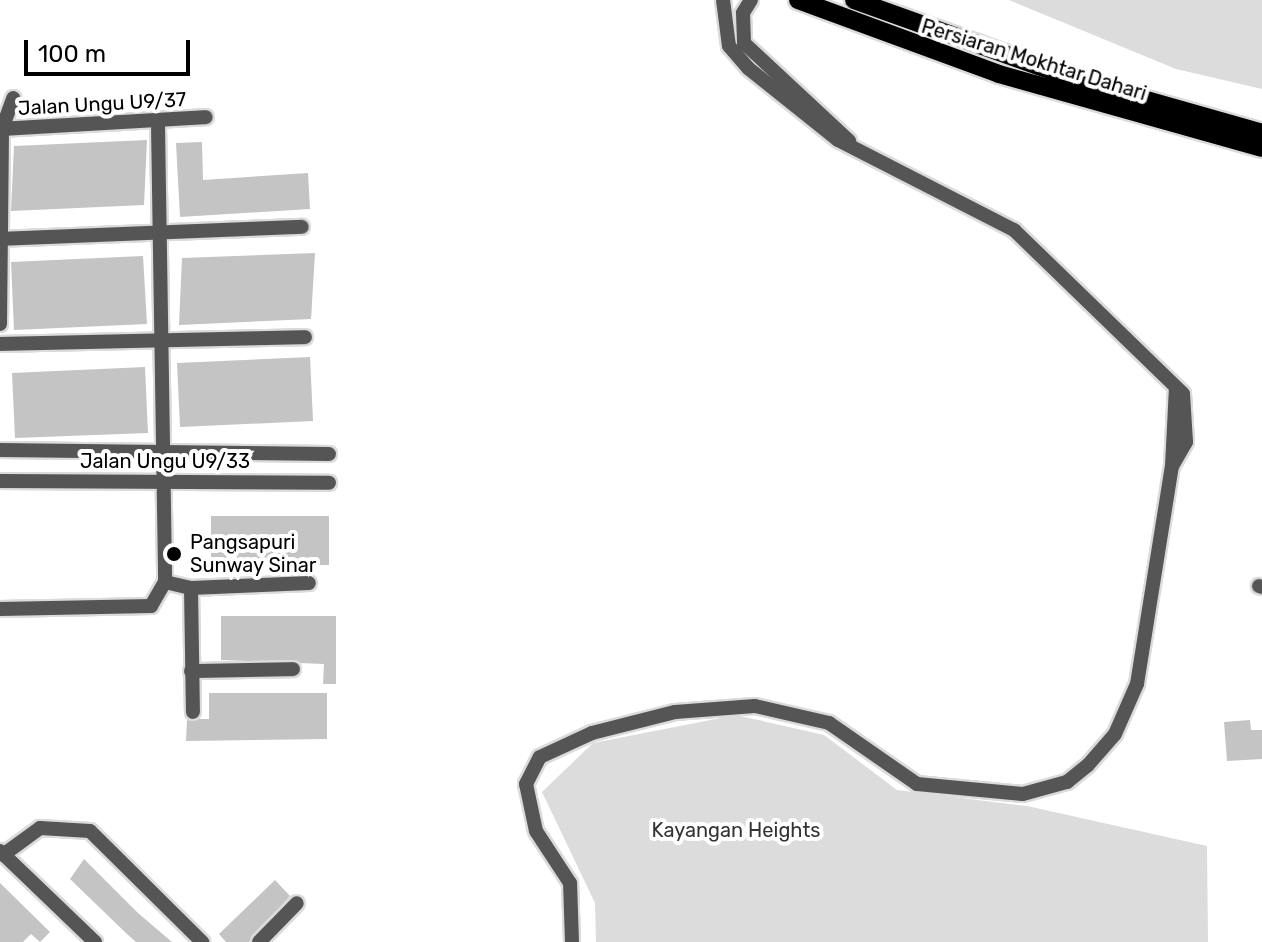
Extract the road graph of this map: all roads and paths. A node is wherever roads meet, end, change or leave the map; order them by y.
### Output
1 (723, 0) edge
2 (751, 0) edge
3 (798, 0) edge
4 (854, 0) edge
5 (13, 98) dead end
6 (206, 117) dead end
7 (158, 125) junction
8 (1, 129) edge
9 (1262, 133) edge
10 (849, 141) junction
11 (1262, 148) edge
12 (302, 227) dead end
13 (162, 234) junction
14 (3, 239) edge
15 (0, 324) edge
16 (305, 337) dead end
17 (163, 342) junction
18 (0, 344) edge
19 (0, 450) edge
20 (162, 452) junction
21 (329, 454) dead end
22 (161, 480) junction
23 (0, 481) edge
24 (329, 483) dead end
25 (165, 582) junction
26 (309, 583) dead end
27 (191, 588) junction
28 (0, 609) edge
29 (293, 669) dead end
30 (191, 671) junction
31 (193, 712) dead end
32 (2, 853) edge
33 (297, 903) dead end
34 (95, 942) edge
35 (202, 942) edge
36 (259, 942) edge
37 (572, 942) edge

1 - 10 street
2 - 10 street
3 - 11 main road, Persiaran Mokhtar Dahari
4 - 9 main road, Persiaran Mokhtar Dahari
5 - 8 street
6 - 7 street, Jalan Ungu U9/37
7 - 8 street, Jalan Ungu U9/37
7 - 13 street
8 - 14 street
10 - 37 street
12 - 13 street
13 - 14 street
13 - 17 street
14 - 15 street
16 - 17 street
17 - 18 street
17 - 20 street
19 - 20 street
20 - 21 street
20 - 22 street
22 - 23 street, Jalan Ungu U9/33
22 - 24 street, Jalan Ungu U9/33
22 - 25 street
25 - 27 street
25 - 28 street
26 - 27 street
27 - 30 street
29 - 30 street
30 - 31 street
32 - 34 street
32 - 35 street
33 - 36 street

